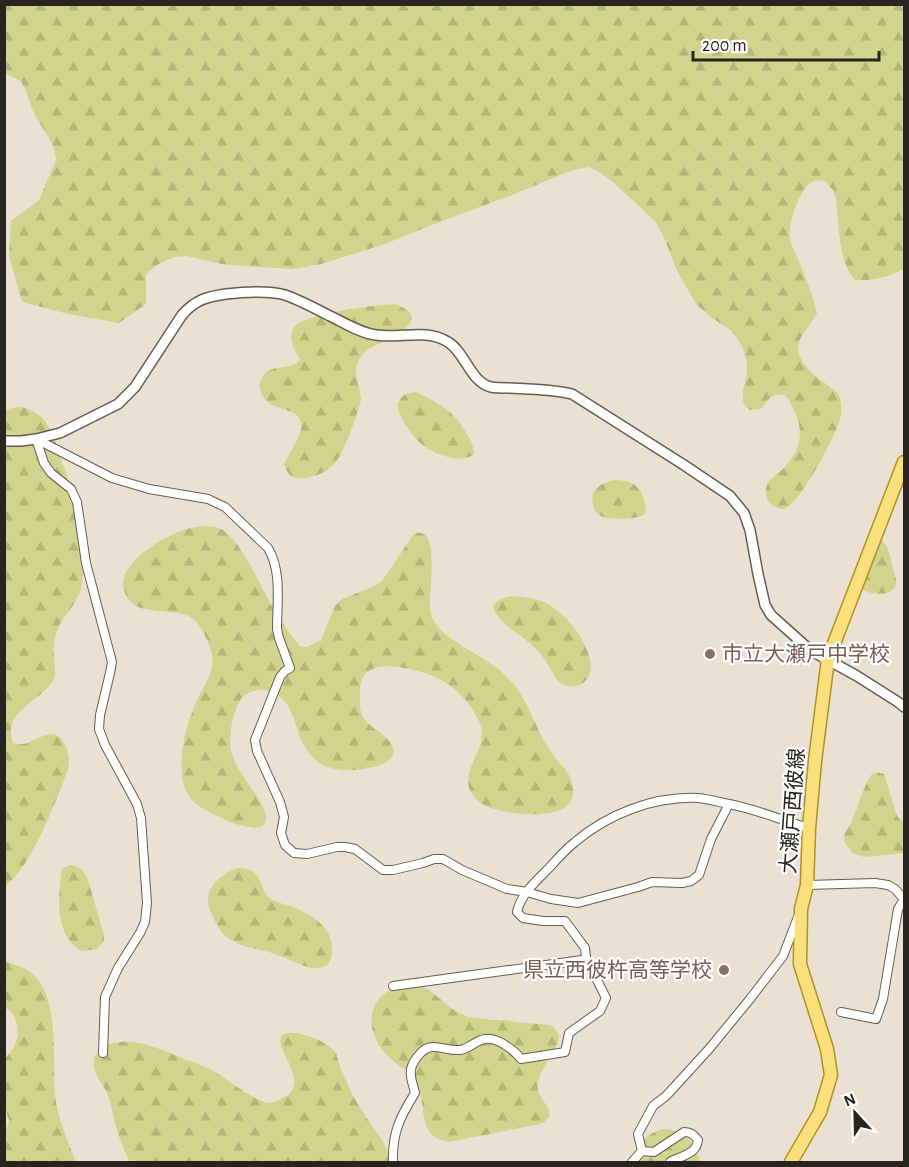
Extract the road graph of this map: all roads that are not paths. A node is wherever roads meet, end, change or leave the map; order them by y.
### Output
1 (36, 439) junction
2 (4, 441) edge
3 (904, 463) edge
4 (828, 659) junction
5 (904, 707) edge
6 (729, 804) junction
7 (809, 828) junction
8 (807, 885) junction
9 (527, 892) junction
10 (904, 899) edge
11 (801, 909) junction
12 (586, 958) junction
13 (393, 986) dead end
14 (842, 1012) dead end
15 (103, 1053) dead end
16 (642, 1151) junction
17 (393, 1162) edge
18 (632, 1162) edge
19 (670, 1162) edge
20 (791, 1162) edge

1 - 2 street
1 - 4 street
1 - 9 street
1 - 15 street
3 - 4 main road, 大瀬戸西彼線
4 - 5 street
4 - 7 main road, 大瀬戸西彼線
6 - 7 street
6 - 9 street
6 - 9 street
7 - 8 main road, 大瀬戸西彼線
8 - 10 street
8 - 11 main road, 大瀬戸西彼線
9 - 12 street
10 - 14 street
11 - 16 street
11 - 20 main road, 大瀬戸西彼線
12 - 13 street
12 - 17 street
16 - 18 street
16 - 19 street

